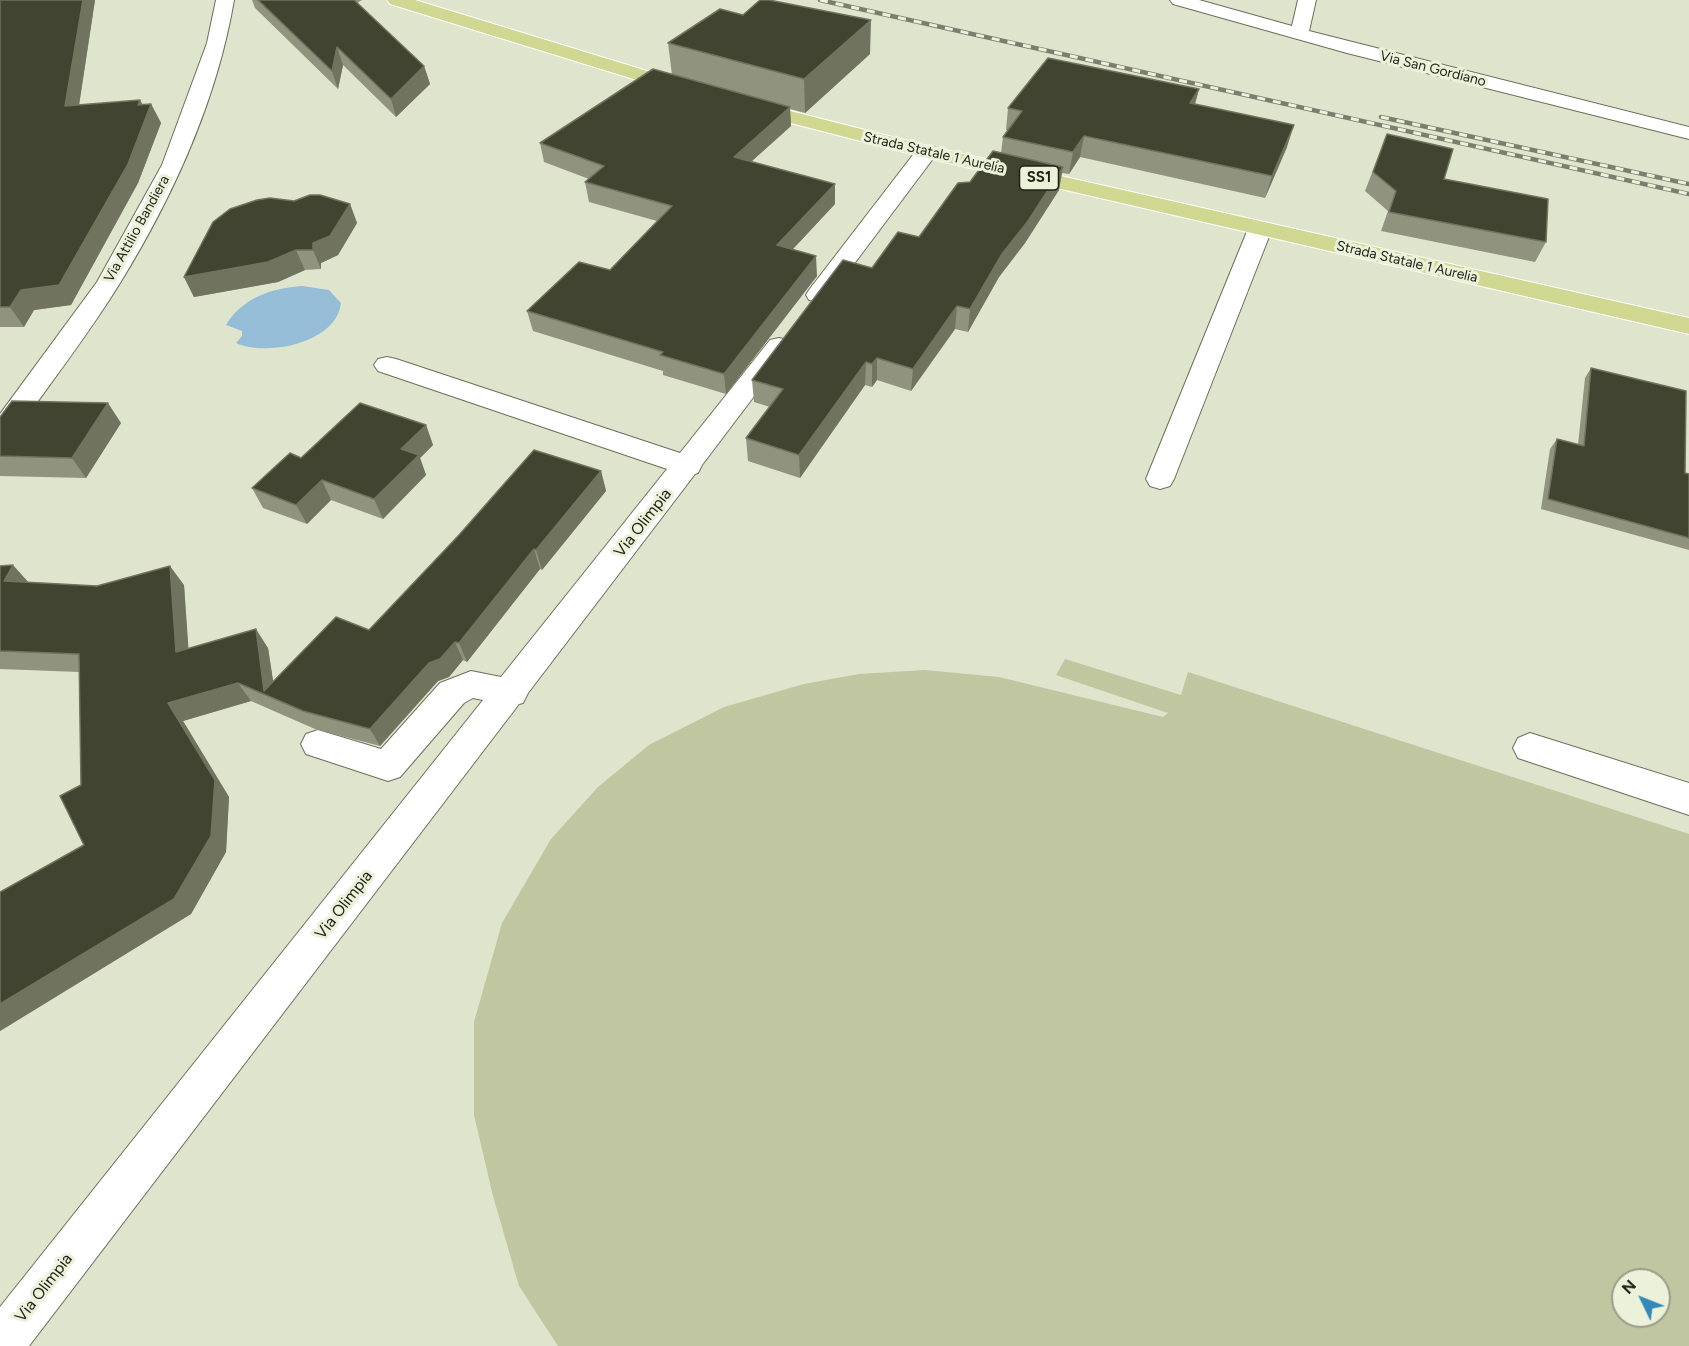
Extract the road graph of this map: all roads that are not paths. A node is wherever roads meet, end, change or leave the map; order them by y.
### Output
1 (225, 0) edge
2 (396, 0) edge
3 (1179, 0) edge
4 (1307, 0) edge
5 (1299, 34) junction
6 (705, 94) edge
7 (726, 100) edge
8 (1689, 133) edge
9 (927, 152) junction
10 (1260, 229) junction
11 (1689, 326) edge
12 (387, 365) dead end
13 (0, 434) edge
14 (688, 466) junction
15 (1160, 479) dead end
16 (511, 693) junction
17 (318, 744) dead end
18 (1530, 748) dead end
19 (1689, 800) edge
20 (0, 1345) edge

1 - 13 street, Via Attilio Bandiera
2 - 6 main road
3 - 5 street, Via San Gordiano
4 - 5 street
5 - 8 street, Via San Gordiano
7 - 9 main road, Strada Statale 1 Aurelia / SS1
9 - 10 main road, Strada Statale 1 Aurelia / SS1
9 - 14 street, Via Olimpia
10 - 11 main road, Strada Statale 1 Aurelia / SS1
10 - 15 street
12 - 14 street
14 - 16 street, Via Olimpia
16 - 17 street
16 - 20 street, Via Olimpia
18 - 19 street

